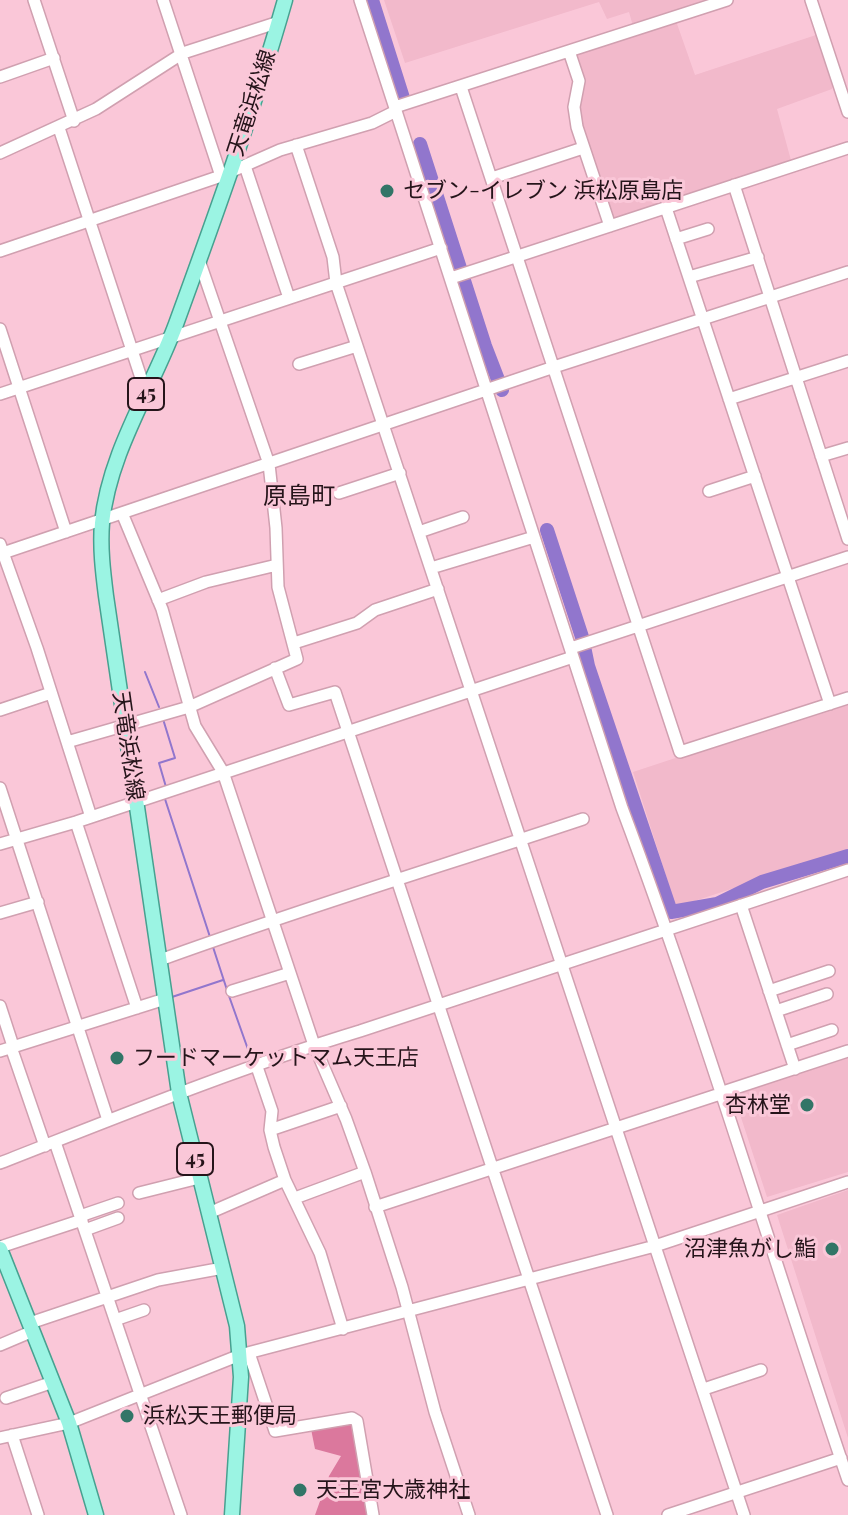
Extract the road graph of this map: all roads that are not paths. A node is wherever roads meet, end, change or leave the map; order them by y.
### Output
1 (34, 0) edge
2 (163, 0) edge
3 (285, 0) edge
4 (360, 0) edge
5 (727, 0) edge
6 (811, 0) edge
7 (279, 22) junction
8 (569, 51) junction
9 (183, 53) junction
10 (54, 58) junction
11 (0, 77) edge
12 (461, 87) junction
13 (396, 109) junction
14 (848, 112) edge
15 (74, 121) junction
16 (59, 128) junction
17 (296, 145) junction
18 (583, 148) junction
19 (848, 148) edge
20 (0, 153) edge
21 (245, 166) junction
22 (225, 174) junction
23 (492, 178) junction
24 (734, 185) junction
25 (666, 208) junction
26 (89, 220) junction
27 (610, 226) junction
28 (708, 229) dead end
29 (676, 239) junction
30 (441, 248) junction
31 (0, 251) edge
32 (517, 257) junction
33 (758, 257) junction
34 (199, 260) junction
35 (848, 272) edge
36 (689, 277) junction
37 (451, 278) junction
38 (336, 283) junction
39 (771, 297) junction
40 (289, 298) junction
41 (703, 319) junction
42 (220, 321) junction
43 (0, 329) edge
44 (171, 337) junction
45 (357, 346) junction
46 (133, 350) junction
47 (848, 361) edge
48 (299, 364) dead end
49 (554, 367) junction
50 (796, 377) junction
51 (19, 388) junction
52 (496, 388) junction
53 (146, 393) junction
54 (0, 394) edge
55 (729, 399) junction
56 (383, 426) junction
57 (848, 448) edge
58 (821, 456) junction
59 (269, 464) junction
60 (400, 473) junction
61 (755, 476) junction
62 (709, 491) dead end
63 (339, 493) dead end
64 (122, 513) junction
65 (463, 517) dead end
66 (103, 520) junction
67 (66, 532) junction
68 (419, 532) junction
69 (534, 537) junction
70 (848, 539) edge
71 (1, 550) edge
72 (848, 557) edge
73 (277, 565) junction
74 (431, 568) junction
75 (788, 578) junction
76 (438, 589) junction
77 (158, 600) junction
78 (637, 627) junction
79 (294, 643) junction
80 (578, 648) junction
81 (275, 668) junction
82 (471, 690) junction
83 (51, 693) junction
84 (848, 698) edge
85 (830, 704) junction
86 (189, 707) junction
87 (0, 710) edge
88 (125, 724) junction
89 (348, 731) junction
90 (67, 742) junction
91 (223, 772) junction
92 (0, 788) edge
93 (136, 801) junction
94 (91, 817) junction
95 (583, 819) dead end
96 (76, 822) junction
97 (17, 839) junction
98 (520, 840) junction
99 (0, 844) edge
100 (848, 870) edge
101 (397, 881) junction
102 (38, 902) junction
103 (741, 905) junction
104 (0, 913) edge
105 (272, 919) junction
106 (666, 930) junction
107 (160, 960) junction
108 (561, 965) junction
109 (829, 971) dead end
110 (290, 973) junction
111 (232, 991) dead end
112 (769, 991) junction
113 (827, 994) dead end
114 (165, 999) junction
115 (438, 1005) junction
116 (0, 1006) edge
117 (137, 1008) junction
118 (776, 1011) junction
119 (77, 1026) junction
120 (832, 1030) dead end
121 (314, 1045) junction
122 (787, 1045) junction
123 (8, 1048) edge
124 (848, 1051) edge
125 (256, 1064) junction
126 (795, 1069) junction
127 (723, 1092) junction
128 (179, 1093) junction
129 (341, 1106) junction
130 (108, 1120) junction
131 (615, 1128) junction
132 (270, 1130) junction
133 (50, 1144) junction
134 (0, 1163) edge
135 (492, 1169) junction
136 (365, 1172) junction
137 (199, 1178) junction
138 (285, 1180) junction
139 (848, 1182) edge
140 (139, 1193) dead end
141 (295, 1198) junction
142 (118, 1203) dead end
143 (375, 1207) junction
144 (760, 1211) junction
145 (209, 1213) junction
146 (118, 1218) dead end
147 (82, 1222) junction
148 (655, 1246) junction
149 (0, 1250) edge
150 (223, 1268) junction
151 (528, 1277) junction
152 (108, 1296) junction
153 (144, 1310) dead end
154 (408, 1312) junction
155 (115, 1320) junction
156 (32, 1327) junction
157 (343, 1329) junction
158 (0, 1345) edge
159 (244, 1354) junction
160 (761, 1370) dead end
161 (53, 1382) junction
162 (704, 1389) junction
163 (140, 1395) junction
164 (6, 1398) dead end
165 (69, 1423) junction
166 (6, 1437) edge
167 (841, 1458) junction
168 (848, 1480) edge
169 (736, 1492) junction
170 (38, 1515) edge
171 (96, 1515) edge
172 (181, 1515) edge
173 (232, 1515) edge
174 (373, 1515) edge
175 (469, 1515) edge
176 (607, 1515) edge
177 (668, 1515) edge
178 (744, 1515) edge

1 - 10 street
2 - 9 street
3 - 7 main road, 天竜浜松線 / 45
4 - 13 street
5 - 8 street
6 - 14 street
7 - 9 street
7 - 22 main road, 天竜浜松線 / 45
8 - 12 street
8 - 18 street
9 - 15 street
9 - 22 street
10 - 11 street
10 - 15 street
12 - 13 street
12 - 23 street
13 - 17 street
13 - 30 street
15 - 16 street
16 - 20 street
16 - 26 street
17 - 21 street
17 - 38 street
18 - 23 street
18 - 27 street
19 - 24 street
21 - 22 street
21 - 40 street
22 - 26 street
22 - 34 main road, 天竜浜松線 / 45
23 - 32 street
24 - 25 street
24 - 33 street
25 - 27 street
25 - 29 street
26 - 31 street
26 - 46 street
27 - 32 street
28 - 29 street
29 - 36 street
30 - 37 street
30 - 38 street
32 - 37 street
32 - 49 street
33 - 36 street
33 - 39 street
34 - 42 street
34 - 44 main road, 天竜浜松線 / 45
35 - 39 street
36 - 41 street
37 - 52 street
38 - 40 street
38 - 45 street
39 - 41 street
39 - 50 street
40 - 42 street
41 - 49 street
41 - 55 street
42 - 44 street
42 - 59 street
43 - 51 street
44 - 46 street
44 - 53 main road, 天竜浜松線 / 45
45 - 48 street
45 - 56 street
46 - 51 street
46 - 53 street
47 - 50 street
49 - 52 street
49 - 78 street
50 - 55 street
50 - 58 street
51 - 54 street
51 - 67 street
52 - 56 street
52 - 69 street
53 - 66 main road, 天竜浜松線 / 45
55 - 61 street
56 - 59 street
56 - 60 street
57 - 58 street
58 - 70 street
59 - 64 street
59 - 73 street
60 - 63 street
60 - 68 street
61 - 62 street
61 - 75 street
64 - 66 street
64 - 77 street
65 - 68 street
66 - 67 street
66 - 88 main road, 天竜浜松線 / 45
67 - 71 street
68 - 74 street
69 - 74 street
69 - 80 street
71 - 83 street
72 - 75 street
73 - 77 street
73 - 79 street
74 - 76 street
75 - 78 street
75 - 85 street
76 - 79 street
76 - 82 street
77 - 86 street
78 - 80 street
78 - 85 street
79 - 81 street
80 - 82 street
80 - 106 street
81 - 86 street
81 - 89 street
82 - 89 street
82 - 98 street
83 - 87 street
83 - 90 street
84 - 85 street
86 - 88 street
86 - 91 street
88 - 90 street
88 - 93 main road, 天竜浜松線 / 45
89 - 91 street
89 - 101 street
90 - 94 street
91 - 93 street
91 - 105 street
92 - 97 street
93 - 94 street
93 - 107 main road, 天竜浜松線 / 45
94 - 96 street
95 - 98 street
96 - 97 street
96 - 117 street
97 - 99 street
97 - 102 street
98 - 101 street
98 - 108 street
100 - 103 street
101 - 105 street
101 - 115 street
102 - 104 street
102 - 119 street
103 - 106 street
103 - 112 street
105 - 107 street
105 - 110 street
106 - 108 street
106 - 127 street
107 - 114 main road, 天竜浜松線 / 45
108 - 115 street
108 - 131 street
109 - 112 street
110 - 111 street
110 - 121 street
112 - 118 street
113 - 118 street
114 - 117 street
114 - 128 main road, 天竜浜松線 / 45
115 - 121 street
115 - 135 street
116 - 123 street
117 - 119 street
118 - 122 street
119 - 123 street
119 - 130 street
120 - 122 street
121 - 125 street
121 - 129 street
122 - 126 street
123 - 133 street
124 - 126 street
125 - 128 street
125 - 132 street
126 - 127 street
127 - 131 street
127 - 144 street
128 - 130 street
128 - 137 main road, 天竜浜松線 / 45
129 - 132 street
129 - 136 street
130 - 133 street
131 - 135 street
131 - 148 street
132 - 138 street
133 - 134 street
133 - 147 street
135 - 143 street
135 - 151 street
136 - 141 street
136 - 143 street
137 - 140 street
137 - 145 main road, 天竜浜松線 / 45
138 - 141 street
138 - 145 street
139 - 144 street
141 - 157 street
142 - 147 street
143 - 154 street
144 - 148 street
144 - 167 street
145 - 150 main road, 天竜浜松線 / 45
146 - 147 street
147 - 149 street
147 - 152 street
148 - 151 street
148 - 162 street
149 - 156 main road
150 - 152 street
150 - 159 main road, 天竜浜松線 / 45
151 - 154 street
151 - 176 street
152 - 155 street
152 - 156 street
153 - 155 street
154 - 157 street
154 - 175 street
155 - 163 street
156 - 158 street
156 - 161 main road
157 - 159 street
159 - 163 street
159 - 173 main road, 天竜浜松線 / 45
159 - 174 street
160 - 162 street
161 - 164 street
161 - 165 main road
162 - 169 street
163 - 165 street
163 - 172 street
165 - 166 street
165 - 171 main road
166 - 170 street
167 - 168 street
167 - 169 street
169 - 177 street
169 - 178 street

